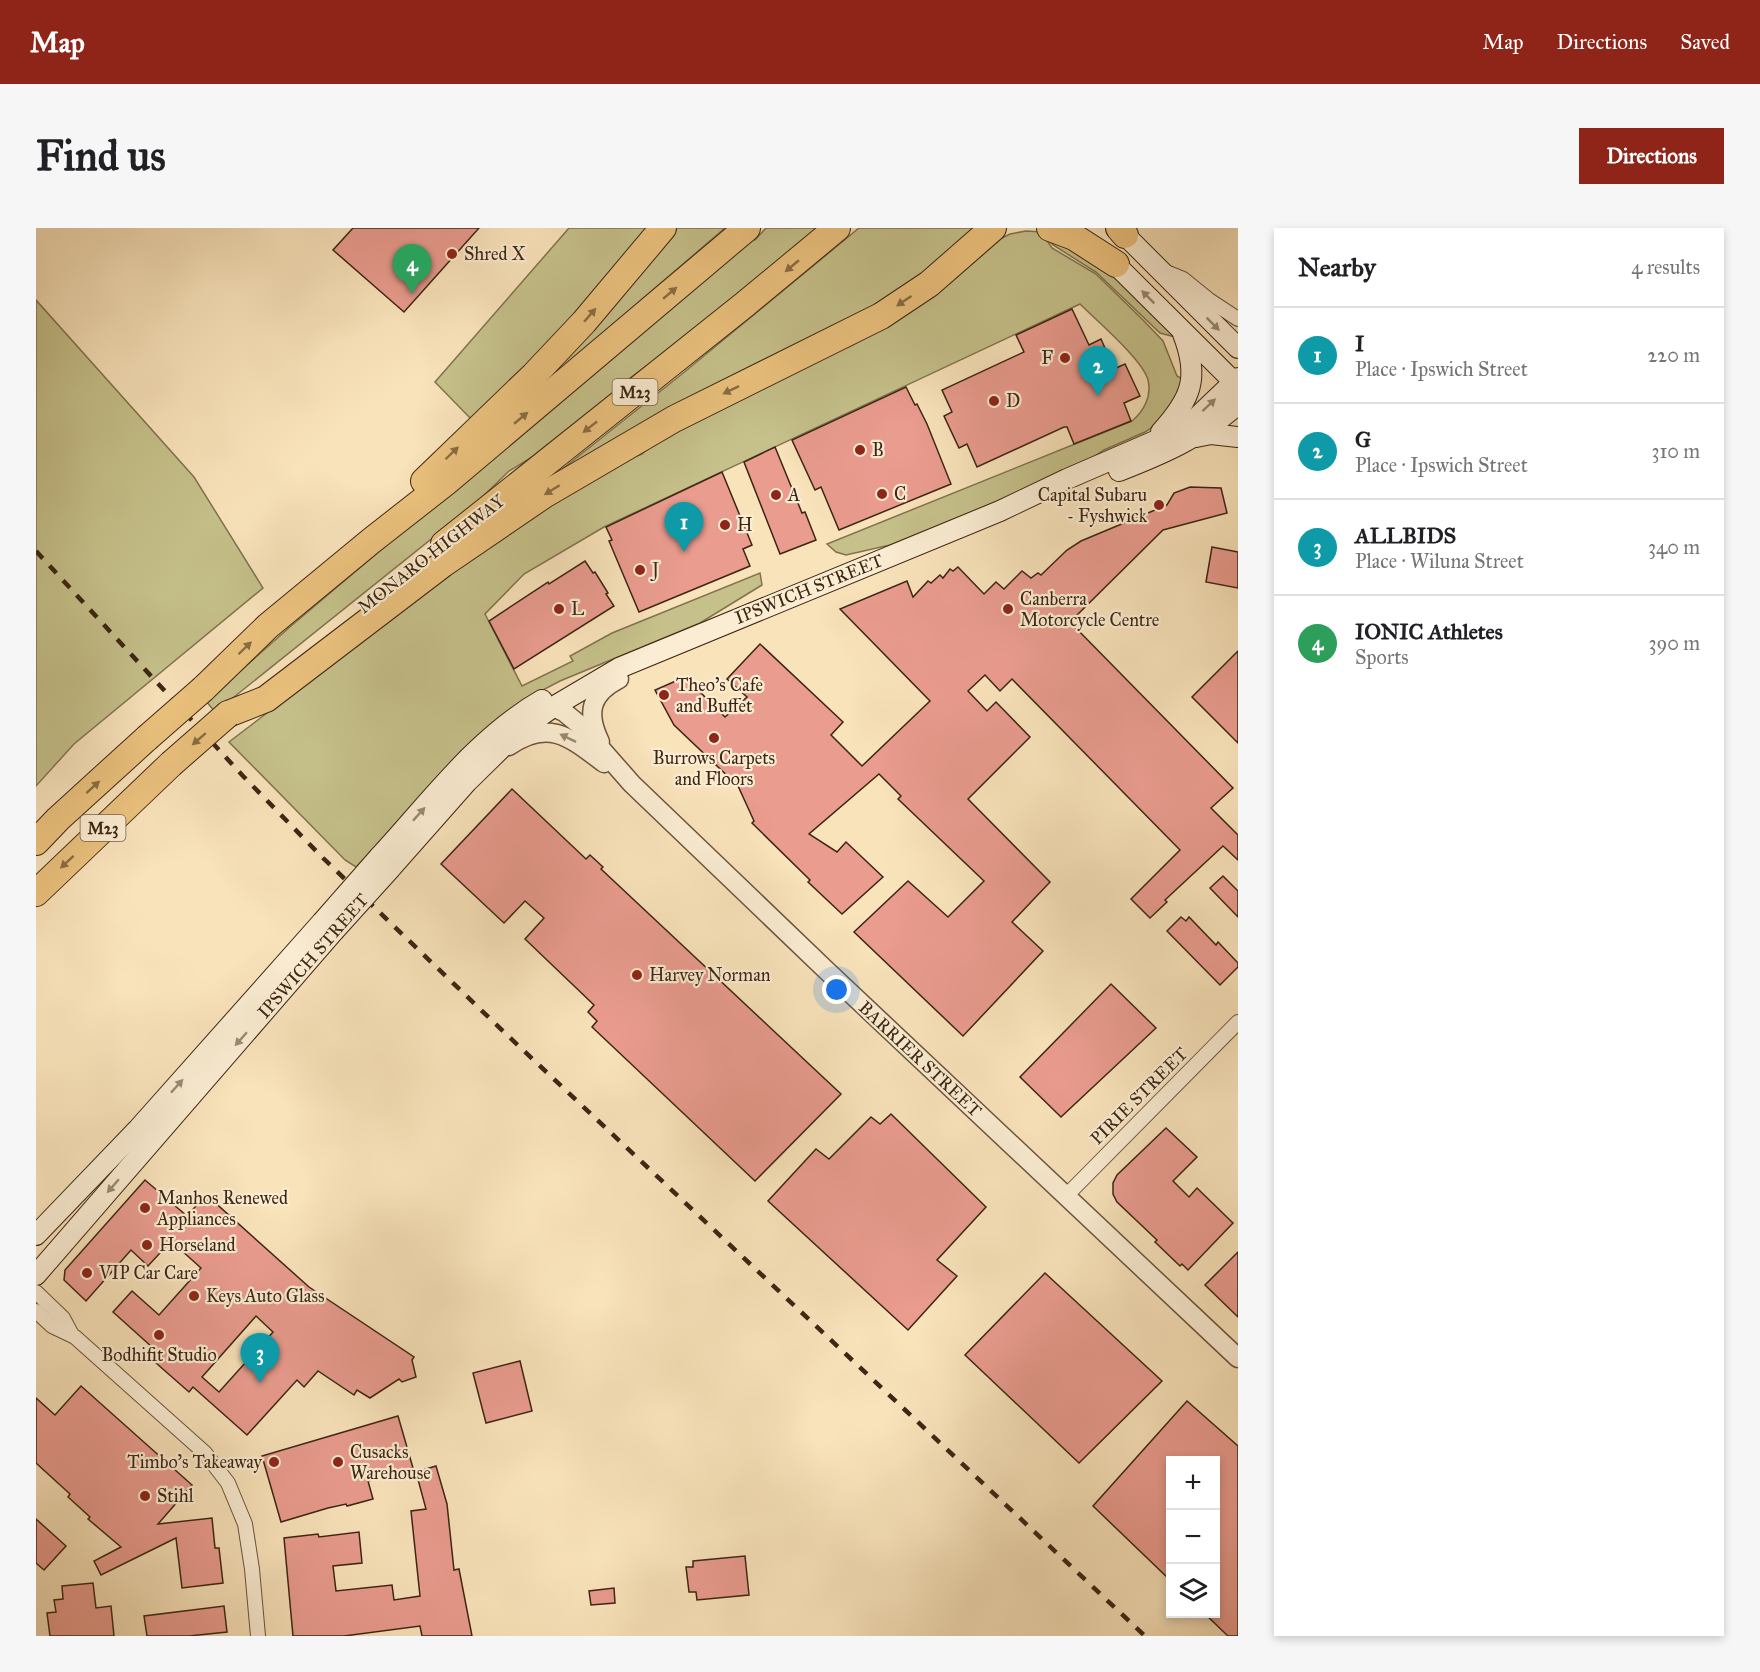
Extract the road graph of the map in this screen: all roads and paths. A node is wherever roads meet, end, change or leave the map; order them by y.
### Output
1 (663, 228) edge
2 (747, 228) edge
3 (837, 228) edge
4 (1050, 228) edge
5 (1079, 228) edge
6 (994, 229) edge
7 (1120, 230) edge
8 (1116, 264) junction
9 (1159, 269) junction
10 (1238, 319) edge
11 (1180, 329) junction
12 (1238, 348) edge
13 (1237, 382) edge
14 (1238, 404) edge
15 (1196, 437) junction
16 (1238, 437) edge
17 (1151, 443) junction
18 (1000, 511) junction
19 (370, 541) junction
20 (645, 656) junction
21 (619, 668) junction
22 (553, 707) junction
23 (519, 713) junction
24 (228, 714) junction
25 (603, 749) junction
26 (483, 765) junction
27 (632, 784) junction
28 (36, 842) edge
29 (386, 863) junction
30 (36, 893) edge
31 (1238, 1022) edge
32 (155, 1124) junction
33 (1066, 1196) junction
34 (36, 1235) edge
35 (36, 1275) edge
36 (36, 1292) edge
37 (36, 1311) edge
38 (72, 1335) junction
39 (1238, 1358) edge
40 (258, 1636) edge

19 -> 1 highway
19 -> 2 highway, M23
3 -> 24 highway, MONARO HIGHWAY / M23
4 - 8 highway
5 - 8 main road
6 -> 24 highway
7 - 9 main road
11 -> 8 main road
9 - 10 street
9 -> 12 main road
11 - 13 main road
11 - 17 main road
17 -> 13 main road, IPSWICH STREET
14 - 15 main road, IPSWICH STREET
15 - 16 main road
15 - 18 main road, IPSWICH STREET
17 - 18 main road, IPSWICH STREET
18 - 20 main road, IPSWICH STREET
28 -> 19 highway, M23, bridge
20 - 21 main road, IPSWICH STREET
20 - 25 street
21 - 22 main road, IPSWICH STREET
21 - 23 main road, IPSWICH STREET
22 - 23 main road
22 - 25 street, BARRIER STREET
22 - 26 main road, IPSWICH STREET
29 -> 23 main road, IPSWICH STREET
24 -> 30 highway, MONARO HIGHWAY / M23, bridge
25 - 27 street, BARRIER STREET
27 -> 26 street
26 - 29 main road, IPSWICH STREET
27 - 33 street, BARRIER STREET
29 - 32 main road, IPSWICH STREET, bridge
31 - 33 street, PIRIE STREET
32 - 34 main road, IPSWICH STREET
32 -> 35 main road, IPSWICH STREET
33 - 39 street, BARRIER STREET
36 - 38 street
37 - 38 street
38 - 40 street

